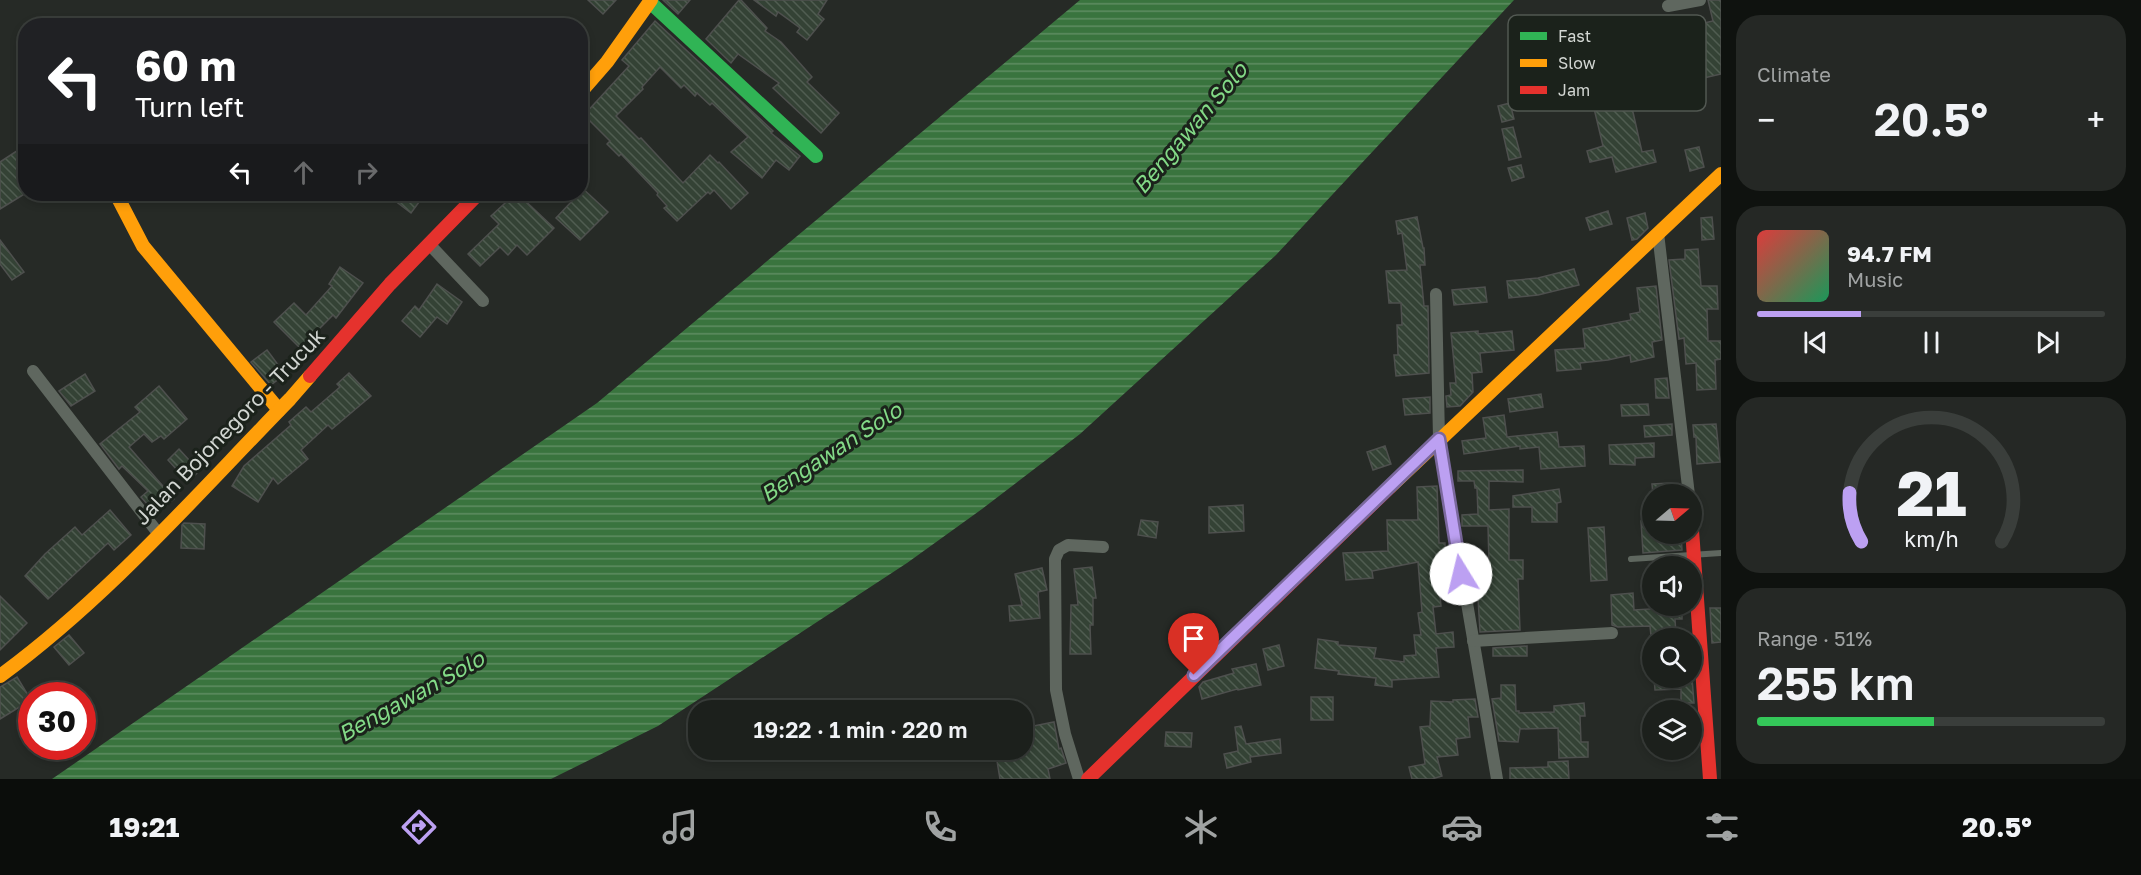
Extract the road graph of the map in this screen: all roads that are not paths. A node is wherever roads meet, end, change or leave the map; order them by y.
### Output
1 (1700, 0) edge
2 (650, 1) edge
3 (1668, 6) dead end
4 (588, 84) edge
5 (816, 156) dead end
6 (1721, 174) edge
7 (120, 201) edge
8 (471, 201) edge
9 (1658, 233) junction
10 (429, 244) junction
11 (1436, 294) dead end
12 (483, 301) dead end
13 (33, 371) dead end
14 (279, 410) junction
15 (1439, 439) junction
16 (1688, 484) edge
17 (158, 533) junction
18 (1693, 544) edge
19 (1103, 547) dead end
20 (1721, 553) edge
21 (1694, 554) junction
22 (1631, 559) dead end
23 (1611, 633) dead end
24 (1473, 641) junction
25 (0, 676) edge
26 (1079, 779) edge
27 (1088, 779) edge
28 (1497, 779) edge
29 (1710, 779) edge

1 - 3 street
2 - 4 street
2 - 5 street
6 - 9 street
7 - 14 street
8 - 10 street, Jalan Bojonegoro - Trucuk
9 - 15 street
9 - 16 street
10 - 12 street
10 - 14 street, Jalan Bojonegoro - Trucuk
11 - 15 street
13 - 17 street
14 - 17 street, Jalan Bojonegoro - Trucuk
15 - 24 street
15 - 27 street
17 - 25 street, Jalan Bojonegoro - Trucuk
18 - 21 street
19 - 26 street
20 - 21 lane
21 - 22 lane
21 - 29 street
23 - 24 street
24 - 28 street

